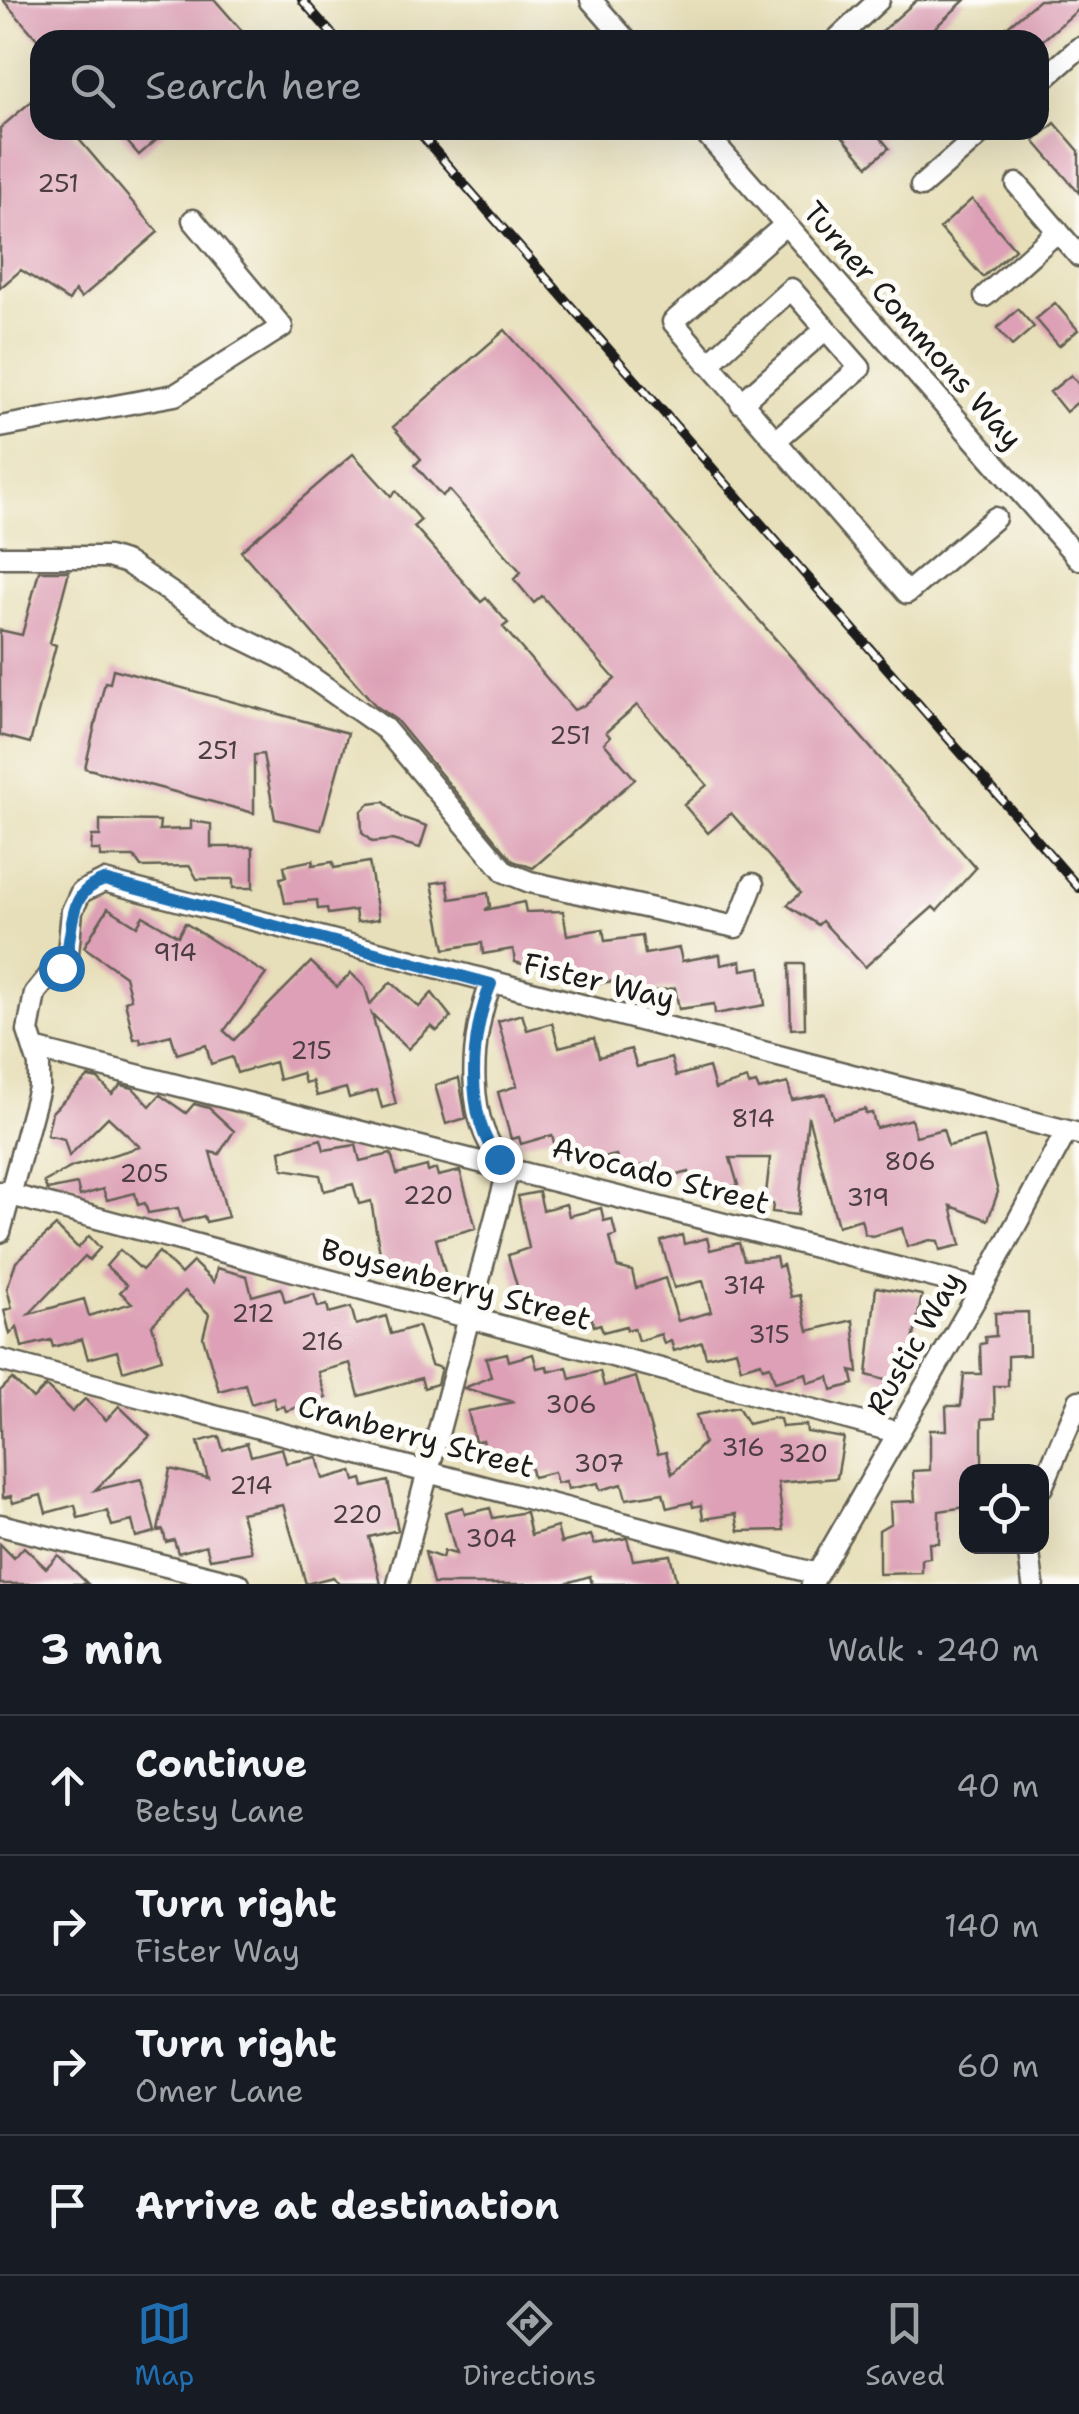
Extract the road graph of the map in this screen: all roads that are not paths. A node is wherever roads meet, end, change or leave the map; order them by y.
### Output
1 (591, 0) edge
2 (879, 0) edge
3 (617, 30) edge
4 (847, 30) edge
5 (1079, 48) edge
6 (1049, 74) edge
7 (712, 140) edge
8 (974, 140) edge
9 (1016, 184) dead end
10 (921, 186) dead end
11 (193, 220) dead end
12 (785, 224) junction
13 (1058, 231) junction
14 (1079, 256) edge
15 (985, 296) dead end
16 (826, 329) junction
17 (708, 364) junction
18 (741, 403) junction
19 (0, 428) edge
20 (774, 441) junction
21 (995, 518) dead end
22 (0, 557) edge
23 (1079, 559) edge
24 (754, 884) dead end
25 (491, 984) junction
26 (34, 1050) junction
27 (1072, 1133) edge
28 (510, 1167) junction
29 (5, 1193) edge
30 (0, 1232) edge
31 (981, 1290) junction
32 (472, 1319) junction
33 (0, 1360) edge
34 (1079, 1401) edge
35 (896, 1432) junction
36 (430, 1470) junction
37 (1049, 1470) edge
38 (0, 1524) edge
39 (1029, 1554) edge
40 (814, 1579) edge
41 (240, 1584) edge
42 (398, 1584) edge
43 (1033, 1584) edge

1 - 3 street
2 - 4 street
5 - 6 street
7 - 12 street, Turner Commons Way
8 - 10 street
9 - 13 street
11 - 19 street
12 - 17 street
12 - 23 street, Turner Commons Way
13 - 14 street
13 - 15 street
16 - 17 street
16 - 18 street
16 - 20 street
17 - 18 street
18 - 20 street
20 - 21 street
22 - 24 street
25 - 26 street, Fister Way
25 - 27 street, Fister Way
25 - 28 street
26 - 28 street, Avocado Street
26 - 29 street
27 - 31 street, Rustic Way
28 - 31 street, Avocado Street
28 - 32 street
29 - 30 street
29 - 32 street, Boysenberry Street
31 - 35 street, Rustic Way
32 - 35 street, Boysenberry Street
32 - 36 street
33 - 36 street, Cranberry Street
34 - 37 street
35 - 40 street, Rustic Way
36 - 40 street, Cranberry Street
36 - 42 street
38 - 41 street
39 - 43 street

